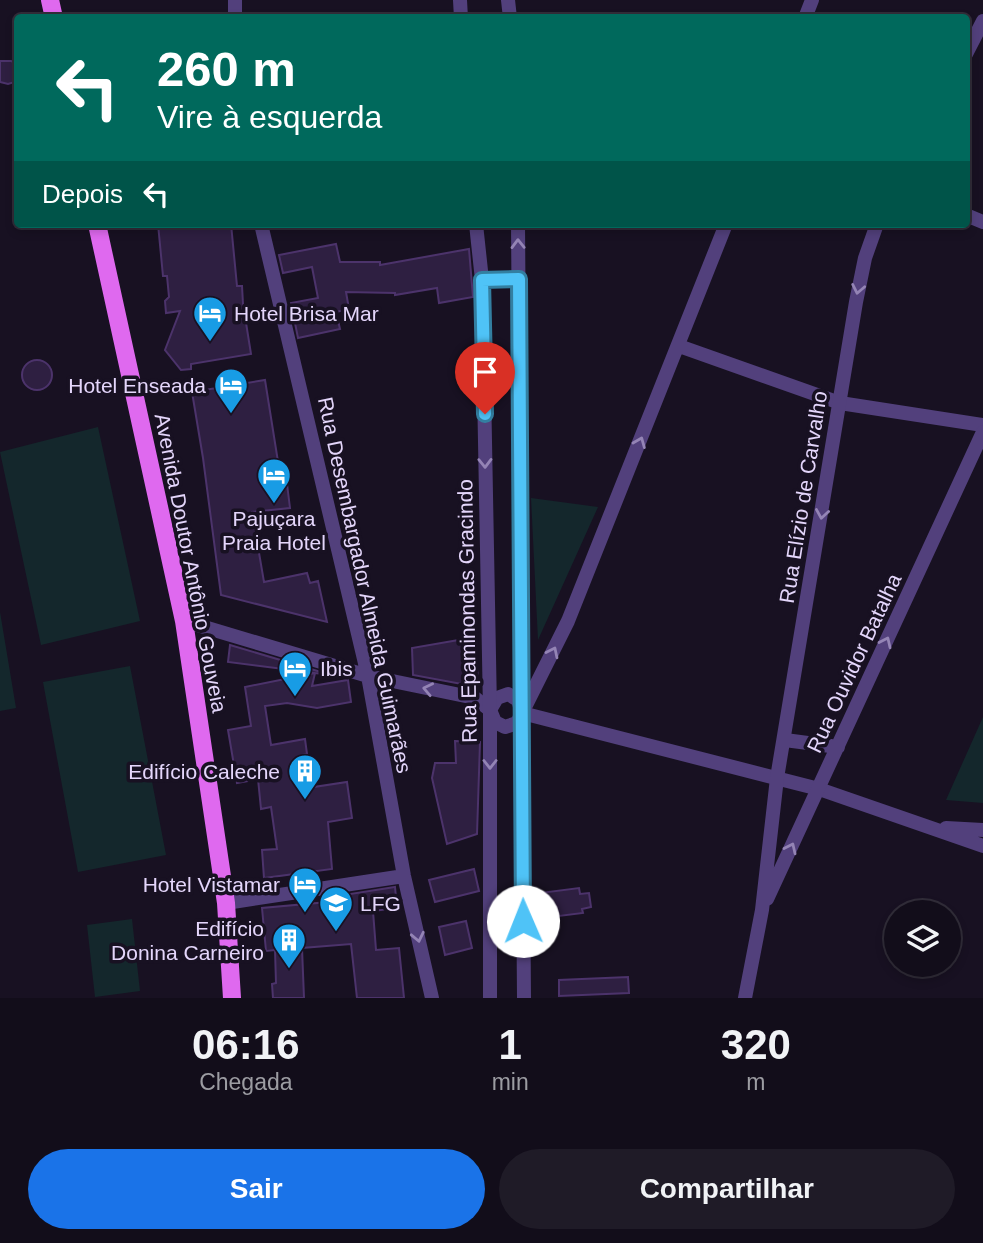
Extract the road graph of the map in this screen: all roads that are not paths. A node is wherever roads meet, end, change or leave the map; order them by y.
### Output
1 (983, 22) edge
2 (970, 46) edge
3 (98, 228) edge
4 (262, 228) edge
5 (476, 228) edge
6 (518, 228) edge
7 (724, 228) edge
8 (876, 228) edge
9 (519, 279) junction
10 (482, 280) junction
11 (679, 346) junction
12 (840, 403) junction
13 (983, 425) edge
14 (983, 432) edge
15 (184, 621) junction
16 (368, 676) junction
17 (490, 710) junction
18 (522, 713) junction
19 (785, 740) junction
20 (838, 747) junction
21 (777, 778) junction
22 (819, 789) junction
23 (928, 826) junction
24 (983, 830) edge
25 (983, 846) edge
26 (404, 876) junction
27 (226, 903) junction
28 (762, 910) junction
29 (232, 998) edge
30 (432, 998) edge
31 (490, 998) edge
32 (524, 998) edge
33 (745, 998) edge

1 - 2 street
3 - 15 main road, Avenida Doutor Antônio Gouveia
4 - 16 street, Rua Desembargador Almeida Guimarães
5 - 10 street, Rua Epaminondas Gracindo
9 -> 6 street
7 - 11 street
8 -> 12 street, Rua Elízio de Carvalho
9 - 10 street
9 - 18 street
10 -> 17 street, Rua Epaminondas Gracindo
11 - 12 street
18 -> 11 street
12 - 13 street
12 -> 19 street, Rua Elízio de Carvalho
20 -> 14 street, Rua Ouvidor Batalha
15 - 16 street
15 - 27 main road, Avenida Doutor Antônio Gouveia
17 -> 16 street
16 - 26 street, Rua Desembargador Almeida Guimarães
17 - 18 street
17 - 18 street
17 -> 31 street, Rua Epaminondas Gracindo
18 - 21 street
18 - 32 street
19 - 20 street
19 - 21 street, Rua Elízio de Carvalho
20 - 22 street, Rua Ouvidor Batalha
21 - 22 street
21 - 28 street, Rua Elízio de Carvalho
22 - 23 street
28 -> 22 street, Rua Ouvidor Batalha
23 - 24 street
23 - 25 street
26 - 27 street
26 -> 30 street, Rua Desembargador Almeida Guimarães
27 - 29 main road, Avenida Doutor Antônio Gouveia
28 - 33 street

